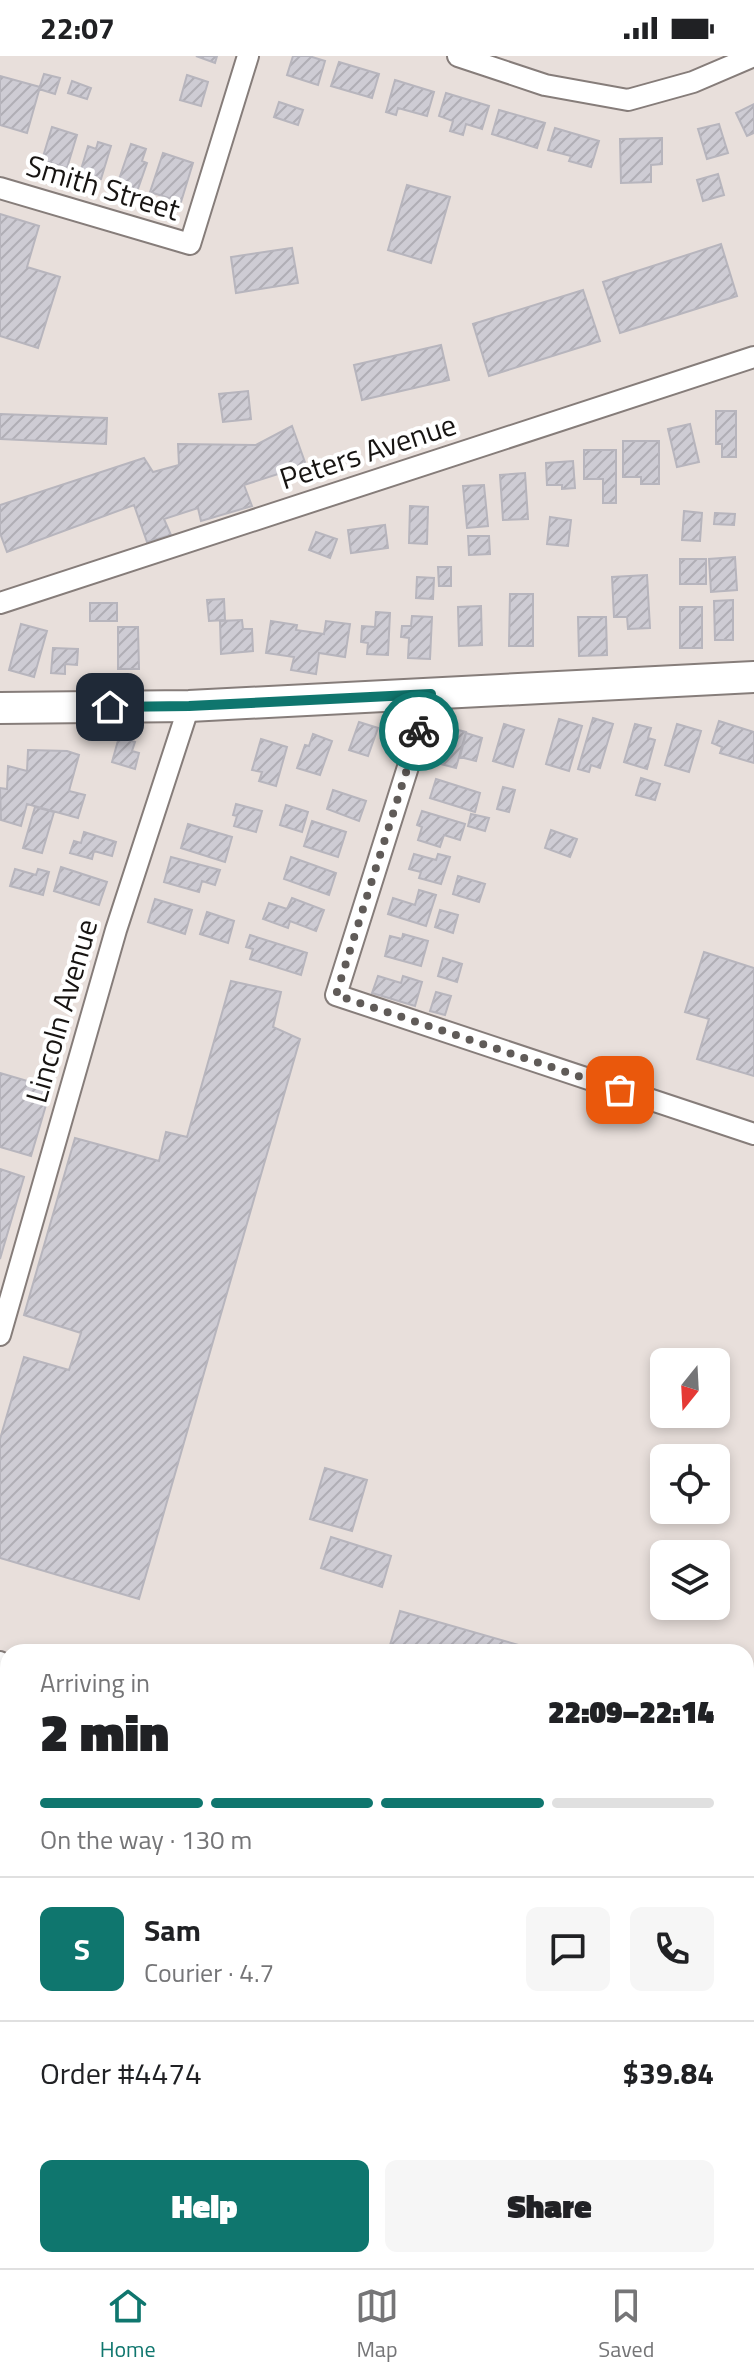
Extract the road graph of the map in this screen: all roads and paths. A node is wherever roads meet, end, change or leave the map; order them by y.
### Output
1 (248, 56) edge
2 (458, 56) edge
3 (754, 56) edge
4 (0, 188) edge
5 (754, 357) edge
6 (0, 603) edge
7 (754, 677) edge
8 (431, 694) junction
9 (189, 706) junction
10 (0, 708) edge
11 (754, 1134) edge
12 (0, 1335) edge

1 - 4 street, Smith Street
2 - 3 street
5 - 6 street, Peters Avenue
7 - 8 main road
8 - 9 main road
8 - 11 street
9 - 10 main road
9 - 12 street, Lincoln Avenue

